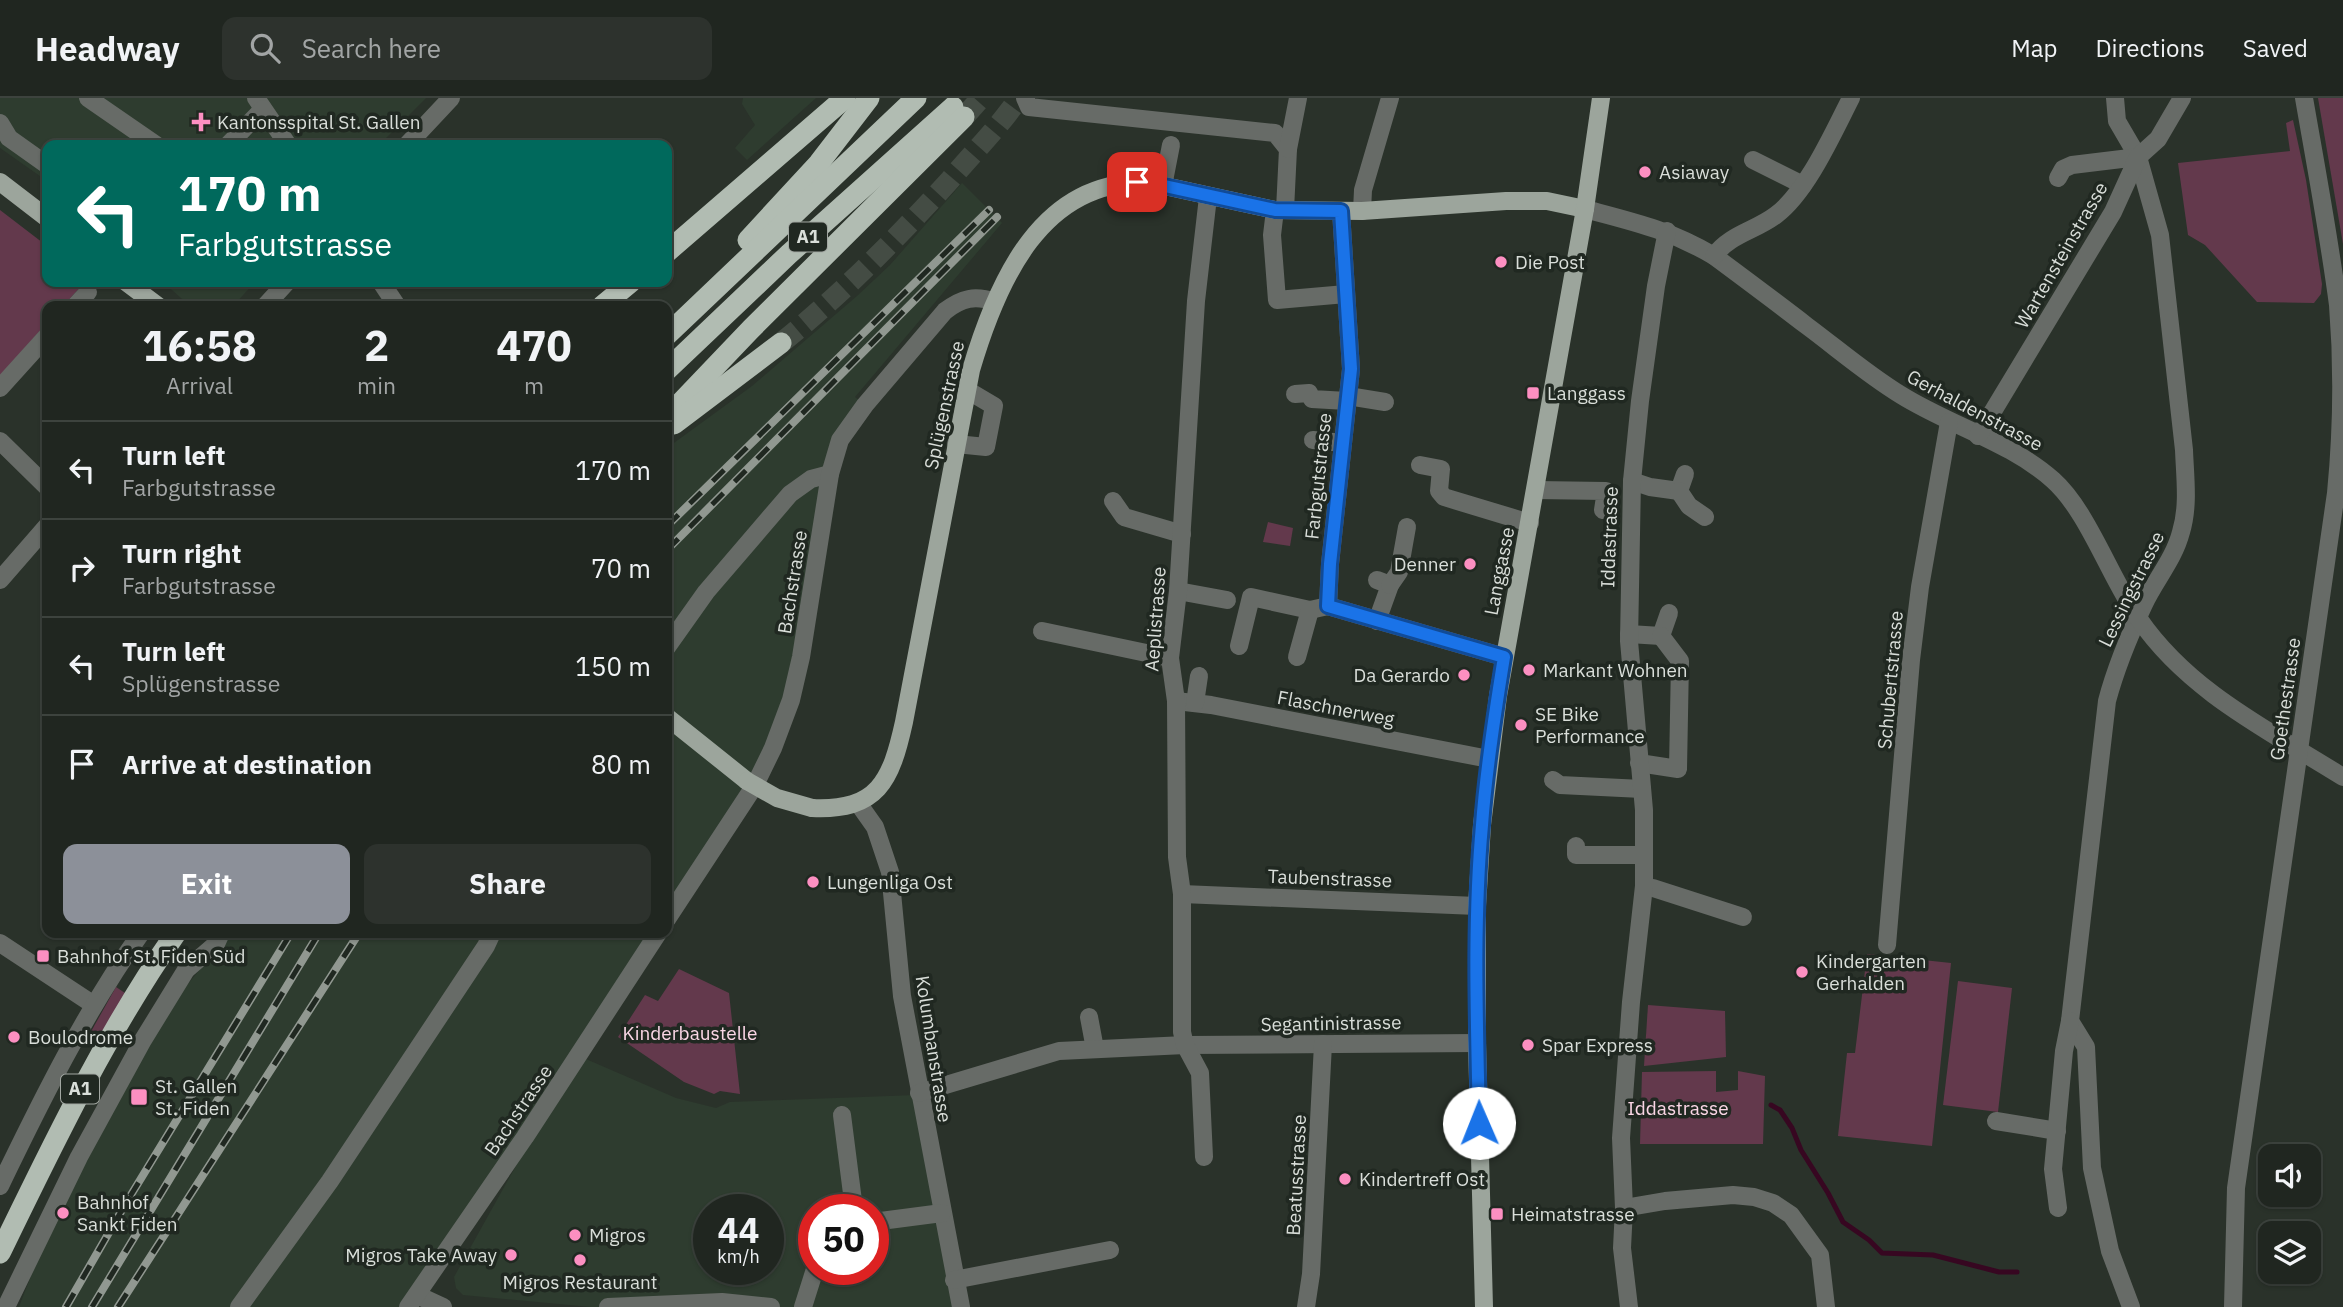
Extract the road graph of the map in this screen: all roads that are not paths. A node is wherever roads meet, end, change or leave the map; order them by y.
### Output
1 (88, 98) edge
2 (452, 98) edge
3 (845, 98) edge
4 (869, 98) edge
5 (916, 98) edge
6 (1025, 98) edge
7 (1298, 98) edge
8 (1390, 98) edge
9 (1601, 98) edge
10 (1851, 98) edge
11 (2115, 98) edge
12 (2182, 98) edge
13 (2304, 98) edge
14 (260, 103) edge
15 (0, 123) edge
16 (149, 140) edge
17 (232, 140) edge
18 (285, 140) edge
19 (412, 140) edge
20 (1171, 145) dead end
21 (1288, 149) junction
22 (2138, 157) junction
23 (1753, 160) dead end
24 (42, 161) edge
25 (2058, 178) dead end
26 (0, 182) edge
27 (1803, 185) junction
28 (1163, 186) junction
29 (1208, 197) junction
30 (1585, 209) junction
31 (1280, 210) junction
32 (1341, 211) junction
33 (1362, 211) junction
34 (42, 214) edge
35 (1667, 231) junction
36 (672, 248) edge
37 (1714, 256) junction
38 (133, 287) edge
39 (283, 287) edge
40 (625, 287) edge
41 (88, 292) dead end
42 (1346, 294) junction
43 (80, 301) edge
44 (151, 301) edge
45 (270, 301) edge
46 (608, 301) edge
47 (995, 302) junction
48 (672, 323) edge
49 (672, 330) edge
50 (42, 342) edge
51 (781, 343) tunnel mouth
52 (672, 365) edge
53 (0, 388) edge
54 (967, 390) junction
55 (1295, 394) dead end
56 (1347, 398) junction
57 (1385, 402) dead end
58 (672, 412) edge
59 (1950, 422) junction
60 (672, 425) edge
61 (1978, 436) junction
62 (1313, 440) dead end
63 (0, 441) edge
64 (1343, 443) junction
65 (956, 444) junction
66 (1420, 465) dead end
67 (830, 474) junction
68 (1632, 481) junction
69 (42, 482) edge
70 (1536, 490) junction
71 (1113, 501) dead end
72 (1603, 510) dead end
73 (1704, 517) dead end
74 (1530, 523) junction
75 (1407, 527) dead end
76 (42, 532) edge
77 (1182, 534) junction
78 (0, 580) edge
79 (1178, 591) junction
80 (1227, 600) dead end
81 (1328, 606) junction
82 (1310, 610) junction
83 (1669, 614) dead end
84 (2139, 619) junction
85 (1377, 621) junction
86 (1042, 631) dead end
87 (1629, 634) junction
88 (1661, 636) junction
89 (672, 640) edge
90 (1239, 646) dead end
91 (1297, 657) dead end
92 (1504, 657) junction
93 (1170, 658) junction
94 (1199, 676) dead end
95 (1176, 701) junction
96 (1195, 703) junction
97 (672, 721) edge
98 (2299, 749) junction
99 (1489, 759) junction
100 (1639, 763) junction
101 (2343, 777) edge
102 (1553, 780) dead end
103 (1642, 789) junction
104 (858, 803) junction
105 (1576, 846) dead end
106 (1644, 855) junction
107 (1653, 888) dead end
108 (1182, 894) junction
109 (1477, 906) junction
110 (672, 911) edge
111 (1742, 917) dead end
112 (138, 938) edge
113 (173, 938) edge
114 (219, 938) edge
115 (490, 938) edge
116 (655, 938) edge
117 (0, 943) edge
118 (1887, 945) dead end
119 (94, 1004) junction
120 (1088, 1017) dead end
121 (2070, 1020) junction
122 (1478, 1042) junction
123 (1323, 1044) junction
124 (1185, 1045) junction
125 (1096, 1049) junction
126 (919, 1093) junction
127 (842, 1115) dead end
128 (1996, 1121) dead end
129 (2057, 1131) junction
130 (1204, 1157) dead end
131 (0, 1186) edge
132 (851, 1194) edge
133 (1624, 1208) junction
134 (2058, 1208) dead end
135 (942, 1213) junction
136 (889, 1220) edge
137 (1110, 1250) dead end
138 (0, 1253) edge
139 (954, 1280) junction
140 (810, 1285) edge
141 (412, 1301) edge
142 (747, 1306) edge
143 (6, 1307) edge
144 (239, 1307) edge
145 (443, 1307) edge
146 (608, 1307) edge
147 (771, 1307) edge
148 (803, 1307) edge
149 (961, 1307) edge
150 (1306, 1307) edge
151 (1484, 1307) edge
152 (1629, 1307) edge
153 (1826, 1307) edge
154 (2131, 1307) edge
155 (2233, 1307) edge

1 - 16 street
2 - 19 street
3 - 36 highway
4 - 48 highway, A1
5 - 49 highway, A1
6 - 21 street
7 - 21 street
8 - 33 street
9 - 30 main road, Langgasse
10 - 27 street
11 - 22 street, Lessingstrasse
12 - 22 street, Wartensteinstrasse
13 - 98 street, Goethestrasse
14 - 17 street
14 - 18 street
15 - 24 street
20 - 28 street
21 - 31 street
22 - 25 street
22 - 61 street, Wartensteinstrasse
22 - 84 street, Lessingstrasse
23 - 27 street
26 - 34 main road
27 - 37 street
28 - 29 main road, Splügenstrasse
28 - 47 main road, Splügenstrasse
29 - 31 main road, Splügenstrasse
29 - 77 street, Aeplistrasse
30 - 33 main road, Splügenstrasse
30 - 35 street, Gerhaldenstrasse
30 - 70 main road, Langgasse
31 - 32 main road, Splügenstrasse
31 - 42 street
32 - 33 main road, Splügenstrasse
32 - 42 street, Farbgutstrasse
35 - 37 street, Gerhaldenstrasse
35 - 68 street, Iddastrasse
37 - 59 street, Gerhaldenstrasse
38 - 44 main road
39 - 45 street
40 - 46 highway
41 - 43 street
42 - 56 street, Farbgutstrasse
47 - 54 main road, Splügenstrasse
47 - 67 street, Bachstrasse
50 - 53 street
51 - 60 highway
52 - 58 highway, A1
54 - 65 main road, Splügenstrasse
54 - 65 street
55 - 56 street
56 - 57 street
56 - 64 street, Farbgutstrasse
59 - 61 street, Gerhaldenstrasse
59 - 118 street, Schubertstrasse
61 - 84 street, Gerhaldenstrasse
62 - 64 street
63 - 69 street
64 - 81 street, Farbgutstrasse
65 - 104 main road, Splügenstrasse
66 - 74 street
67 - 89 street
67 - 110 street, Bachstrasse
68 - 73 street
68 - 87 street, Iddastrasse
70 - 72 street
70 - 74 main road, Langgasse
71 - 77 street
74 - 92 main road, Langgasse
75 - 85 street
76 - 78 street
77 - 79 street, Aeplistrasse
79 - 80 street
79 - 93 street, Aeplistrasse
81 - 82 street
81 - 85 street
82 - 90 street
82 - 91 street
83 - 88 street
84 - 98 street, Gerhaldenstrasse
84 - 121 street, Lessingstrasse
85 - 92 street
86 - 93 street
87 - 88 street
87 - 100 street, Iddastrasse
88 - 100 street
92 - 99 main road, Langgasse
93 - 95 street, Aeplistrasse
94 - 96 street
95 - 96 street, Flaschnerweg
95 - 108 street, Aeplistrasse
96 - 99 street, Flaschnerweg
97 - 104 main road, bridge
98 - 101 street, Gerhaldenstrasse
98 - 155 street, Goethestrasse
99 - 109 main road, Langgasse
100 - 103 street, Iddastrasse
102 - 103 street
103 - 106 street, Iddastrasse
104 - 126 street, Kolumbanstrasse
105 - 106 street
106 - 133 street, Iddastrasse
107 - 111 street
108 - 109 street, Taubenstrasse
108 - 124 street, Aeplistrasse
109 - 122 main road, Langgasse
112 - 119 street
113 - 138 highway, A1
114 - 143 street
115 - 144 street
116 - 141 street, Bachstrasse
117 - 119 street
119 - 131 street
120 - 125 street
121 - 129 street, Lessingstrasse
121 - 154 street
122 - 123 street, Segantinistrasse
122 - 151 main road, Langgasse
123 - 124 street, Segantinistrasse
123 - 150 street, Beatusstrasse
124 - 125 street, Segantinistrasse
124 - 130 street
125 - 126 street, Segantinistrasse
126 - 135 street, Kolumbanstrasse
127 - 132 street
128 - 129 street
129 - 134 street, Lessingstrasse
133 - 152 street, Iddastrasse
133 - 153 street
135 - 136 street
135 - 139 street, Kolumbanstrasse
137 - 139 street
139 - 149 street, Kolumbanstrasse
140 - 148 street
141 - 145 street
142 - 146 street
142 - 147 street

